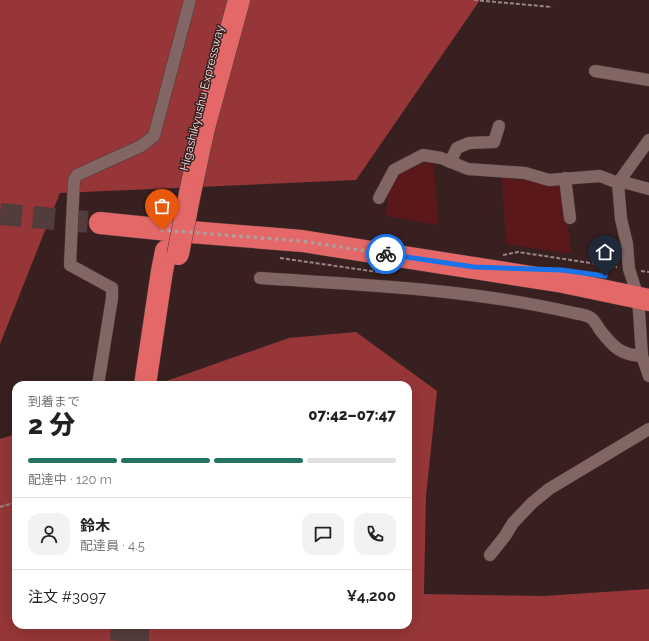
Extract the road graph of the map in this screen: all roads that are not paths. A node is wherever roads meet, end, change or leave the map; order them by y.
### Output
1 (190, 0) edge
2 (228, 0) edge
3 (239, 0) edge
4 (595, 71) dead end
5 (649, 80) edge
6 (499, 126) dead end
7 (648, 142) edge
8 (450, 162) junction
9 (565, 178) junction
10 (618, 182) junction
11 (649, 189) edge
12 (184, 192) junction
13 (379, 198) dead end
14 (570, 218) dead end
15 (100, 223) tunnel mouth
16 (172, 253) junction
17 (260, 278) dead end
18 (642, 290) edge
19 (642, 356) junction
20 (649, 376) edge
21 (99, 381) edge
22 (146, 381) edge
23 (156, 381) edge
24 (649, 429) edge
25 (490, 555) dead end

1 - 21 street
2 - 12 highway, Higashikyushu Expressway
3 - 12 highway, Higashikyushu Expressway
4 - 5 street
6 - 8 street
7 - 10 street
8 - 9 street
8 - 13 street
9 - 10 street
9 - 14 street
10 - 11 street
10 - 18 street
12 - 16 highway, Higashikyushu Expressway, bridge
15 - 18 highway
16 - 22 highway, Higashikyushu Expressway
16 - 23 highway, Higashikyushu Expressway
17 - 19 street
18 - 19 street
19 - 20 street
24 - 25 street

